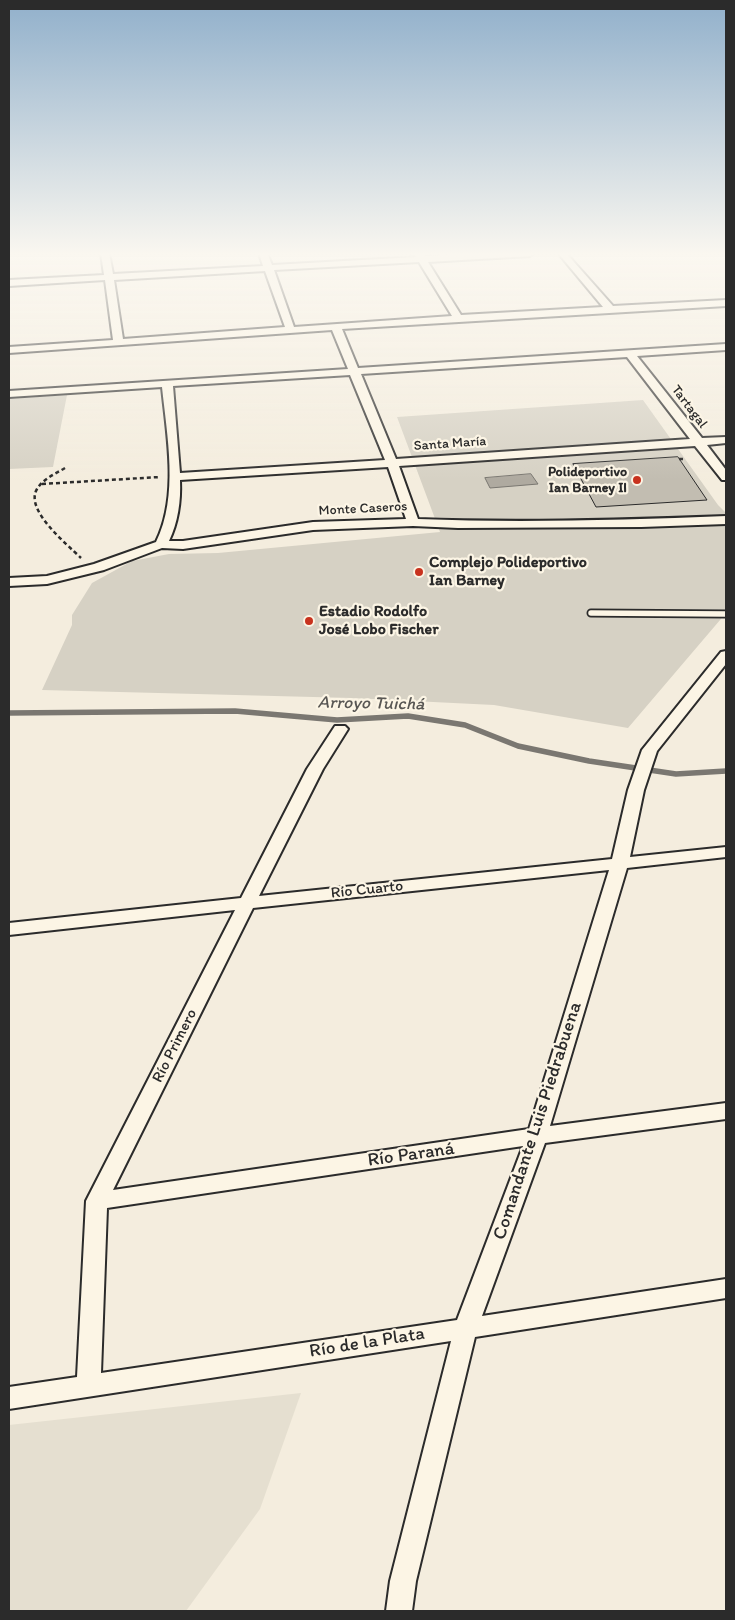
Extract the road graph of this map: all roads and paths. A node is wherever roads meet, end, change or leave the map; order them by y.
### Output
1 (117, 329) edge
2 (312, 329) edge
3 (337, 329) edge
4 (291, 330) joint
5 (119, 343) junction
6 (726, 347) edge
7 (9, 350) edge
8 (630, 353) junction
9 (355, 372) junction
10 (167, 383) junction
11 (9, 394) edge
12 (726, 440) edge
13 (698, 443) junction
14 (686, 458) dead end
15 (679, 459) dead end
16 (392, 463) junction
17 (65, 468) dead end
18 (176, 476) junction
19 (726, 477) edge
20 (42, 484) junction
21 (726, 520) edge
22 (412, 522) junction
23 (161, 544) junction
24 (100, 567) junction
25 (9, 582) edge
26 (591, 613) dead end
27 (726, 614) edge
28 (726, 655) edge
29 (340, 729) dead end
30 (726, 852) edge
31 (620, 863) junction
32 (246, 903) junction
33 (9, 929) edge
34 (726, 1111) edge
35 (537, 1136) junction
36 (97, 1201) junction
37 (726, 1289) edge
38 (466, 1328) junction
39 (89, 1386) junction
40 (9, 1398) edge
41 (399, 1611) edge

1 - 5 street
2 - 4 street
3 - 9 street
4 - 5 street
5 - 7 street
6 - 8 street
8 - 9 street
8 - 13 street, Tartagal
9 - 10 street
9 - 16 street
10 - 11 street
10 - 18 street
12 - 13 street, Santa María
13 - 16 street, Santa María
13 - 19 street, Tartagal
14 - 15 path
16 - 18 street, Santa María
16 - 22 street
17 - 20 path
18 - 20 path
18 - 23 street
20 - 24 path
21 - 22 street, Monte Caseros
22 - 23 street, Monte Caseros
23 - 24 street, Monte Caseros
24 - 25 street, Monte Caseros
26 - 27 lane
28 - 31 street, Comandante Luis Piedrabuena
29 - 32 street, Río Primero
30 - 31 street, Río Cuarto
31 - 32 street, Río Cuarto
31 - 35 street, Comandante Luis Piedrabuena
32 - 33 street, Río Cuarto
32 - 36 street, Río Primero
34 - 35 street, Río Paraná
35 - 36 street, Río Paraná
35 - 38 street, Comandante Luis Piedrabuena
36 - 39 street, Río Primero
37 - 38 street, Río de la Plata
38 - 39 street, Río de la Plata
38 - 41 street, Comandante Luis Piedrabuena
39 - 40 street, Río de la Plata

